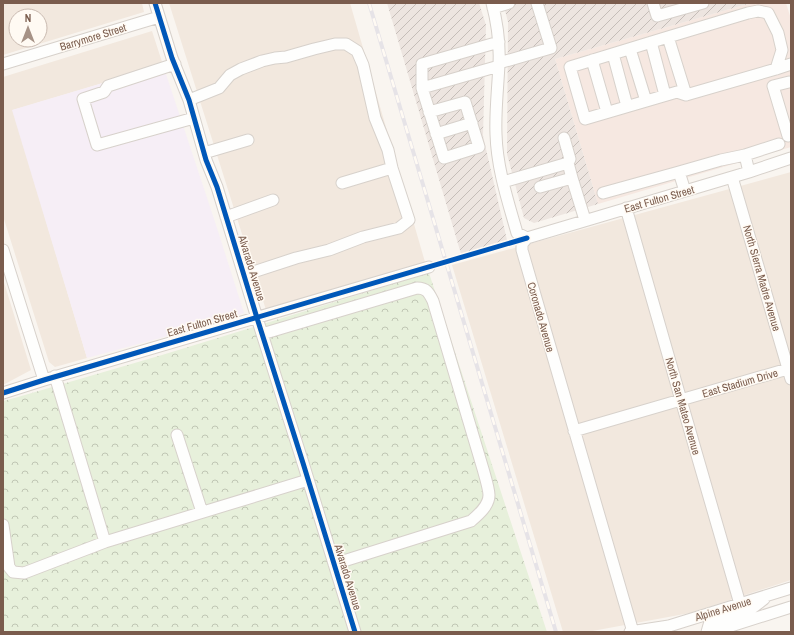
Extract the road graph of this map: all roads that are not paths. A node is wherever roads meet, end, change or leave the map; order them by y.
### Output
1 (155, 3) edge
2 (509, 3) edge
3 (537, 3) edge
4 (653, 3) edge
5 (703, 3) edge
6 (492, 5) edge
7 (159, 17) junction
8 (668, 37) junction
9 (499, 42) junction
10 (651, 42) junction
11 (630, 49) junction
12 (613, 54) junction
13 (592, 60) junction
14 (3, 64) edge
15 (175, 64) junction
16 (499, 64) junction
17 (791, 64) edge
18 (776, 68) junction
19 (790, 84) edge
20 (422, 88) junction
21 (665, 95) junction
22 (686, 95) junction
23 (189, 100) junction
24 (646, 101) junction
25 (627, 106) junction
26 (429, 112) junction
27 (607, 112) junction
28 (194, 118) junction
29 (472, 123) junction
30 (436, 134) junction
31 (790, 135) edge
32 (564, 138) dead end
33 (248, 140) dead end
34 (779, 144) junction
35 (204, 153) junction
36 (745, 155) junction
37 (787, 159) edge
38 (568, 163) junction
39 (392, 168) junction
40 (679, 172) junction
41 (749, 172) junction
42 (732, 177) junction
43 (572, 178) junction
44 (502, 182) junction
45 (342, 183) dead end
46 (540, 187) dead end
47 (685, 191) junction
48 (603, 193) dead end
49 (273, 200) dead end
50 (626, 208) junction
51 (226, 217) junction
52 (585, 220) junction
53 (527, 238) junction
54 (3, 250) edge
55 (429, 267) dead end
56 (244, 275) junction
57 (257, 318) junction
58 (262, 334) junction
59 (790, 372) edge
60 (55, 376) junction
61 (44, 380) junction
62 (3, 392) edge
63 (681, 400) junction
64 (574, 431) junction
65 (177, 435) dead end
66 (308, 480) junction
67 (202, 512) junction
68 (3, 524) edge
69 (105, 542) junction
70 (334, 564) junction
71 (791, 588) edge
72 (769, 595) junction
73 (740, 604) junction
74 (791, 607) edge
75 (732, 628) edge
76 (355, 632) edge
77 (631, 632) edge
78 (707, 632) edge
79 (712, 632) edge

1 - 7 street, Alvarado Avenue
2 - 6 street
3 - 16 street
4 - 5 street
6 - 9 street
7 - 14 street, Barrymore Street
7 - 15 street, Alvarado Avenue
8 - 10 street
8 - 18 street
8 - 22 street
9 - 16 street
9 - 20 street
10 - 11 street
10 - 21 street
11 - 12 street
11 - 24 street
12 - 13 street
12 - 25 street
13 - 27 street
13 - 27 street
15 - 23 street, Alvarado Avenue
15 - 28 street
16 - 20 street
16 - 44 street
17 - 18 street
18 - 22 street
19 - 31 street
20 - 26 street
21 - 22 street
21 - 24 street
23 - 28 street, Alvarado Avenue
23 - 39 street
24 - 25 street
25 - 27 street
26 - 29 street
26 - 30 street
28 - 35 street, Alvarado Avenue
29 - 30 street
29 - 30 street
31 - 34 street
32 - 38 street
33 - 35 street
34 - 36 street
34 - 37 street
35 - 51 street, Alvarado Avenue
36 - 40 street
36 - 41 street
37 - 41 street, East Fulton Street
38 - 43 street
38 - 44 street
39 - 45 street
39 - 56 street
40 - 47 street
40 - 48 street
41 - 42 street, East Fulton Street
42 - 47 street, East Fulton Street
42 - 59 street, North Sierra Madre Avenue
43 - 46 street
43 - 52 street
44 - 53 street
47 - 50 street, East Fulton Street
49 - 51 street
50 - 52 street, East Fulton Street
50 - 63 street, North San Mateo Avenue
51 - 56 street, Alvarado Avenue
52 - 53 street, East Fulton Street
53 - 64 street, Coronado Avenue
54 - 61 street
55 - 57 street, East Fulton Street
56 - 57 street, Alvarado Avenue
57 - 58 street, Alvarado Avenue
57 - 60 street, East Fulton Street
58 - 66 street, Alvarado Avenue
58 - 70 street
59 - 63 street, East Stadium Drive
60 - 61 street, East Fulton Street
60 - 69 street
61 - 62 street, East Fulton Street
63 - 64 street, East Stadium Drive
63 - 73 street, North San Mateo Avenue
64 - 77 street, Coronado Avenue
65 - 67 street
66 - 67 street
66 - 70 street, Alvarado Avenue
67 - 69 street
68 - 69 street
70 - 76 street, Alvarado Avenue
71 - 72 street, Alpine Avenue
72 - 73 street, Alpine Avenue
72 - 78 street
73 - 77 street, Alpine Avenue
74 - 75 street, Alpine Avenue
75 - 79 street, Alpine Avenue

